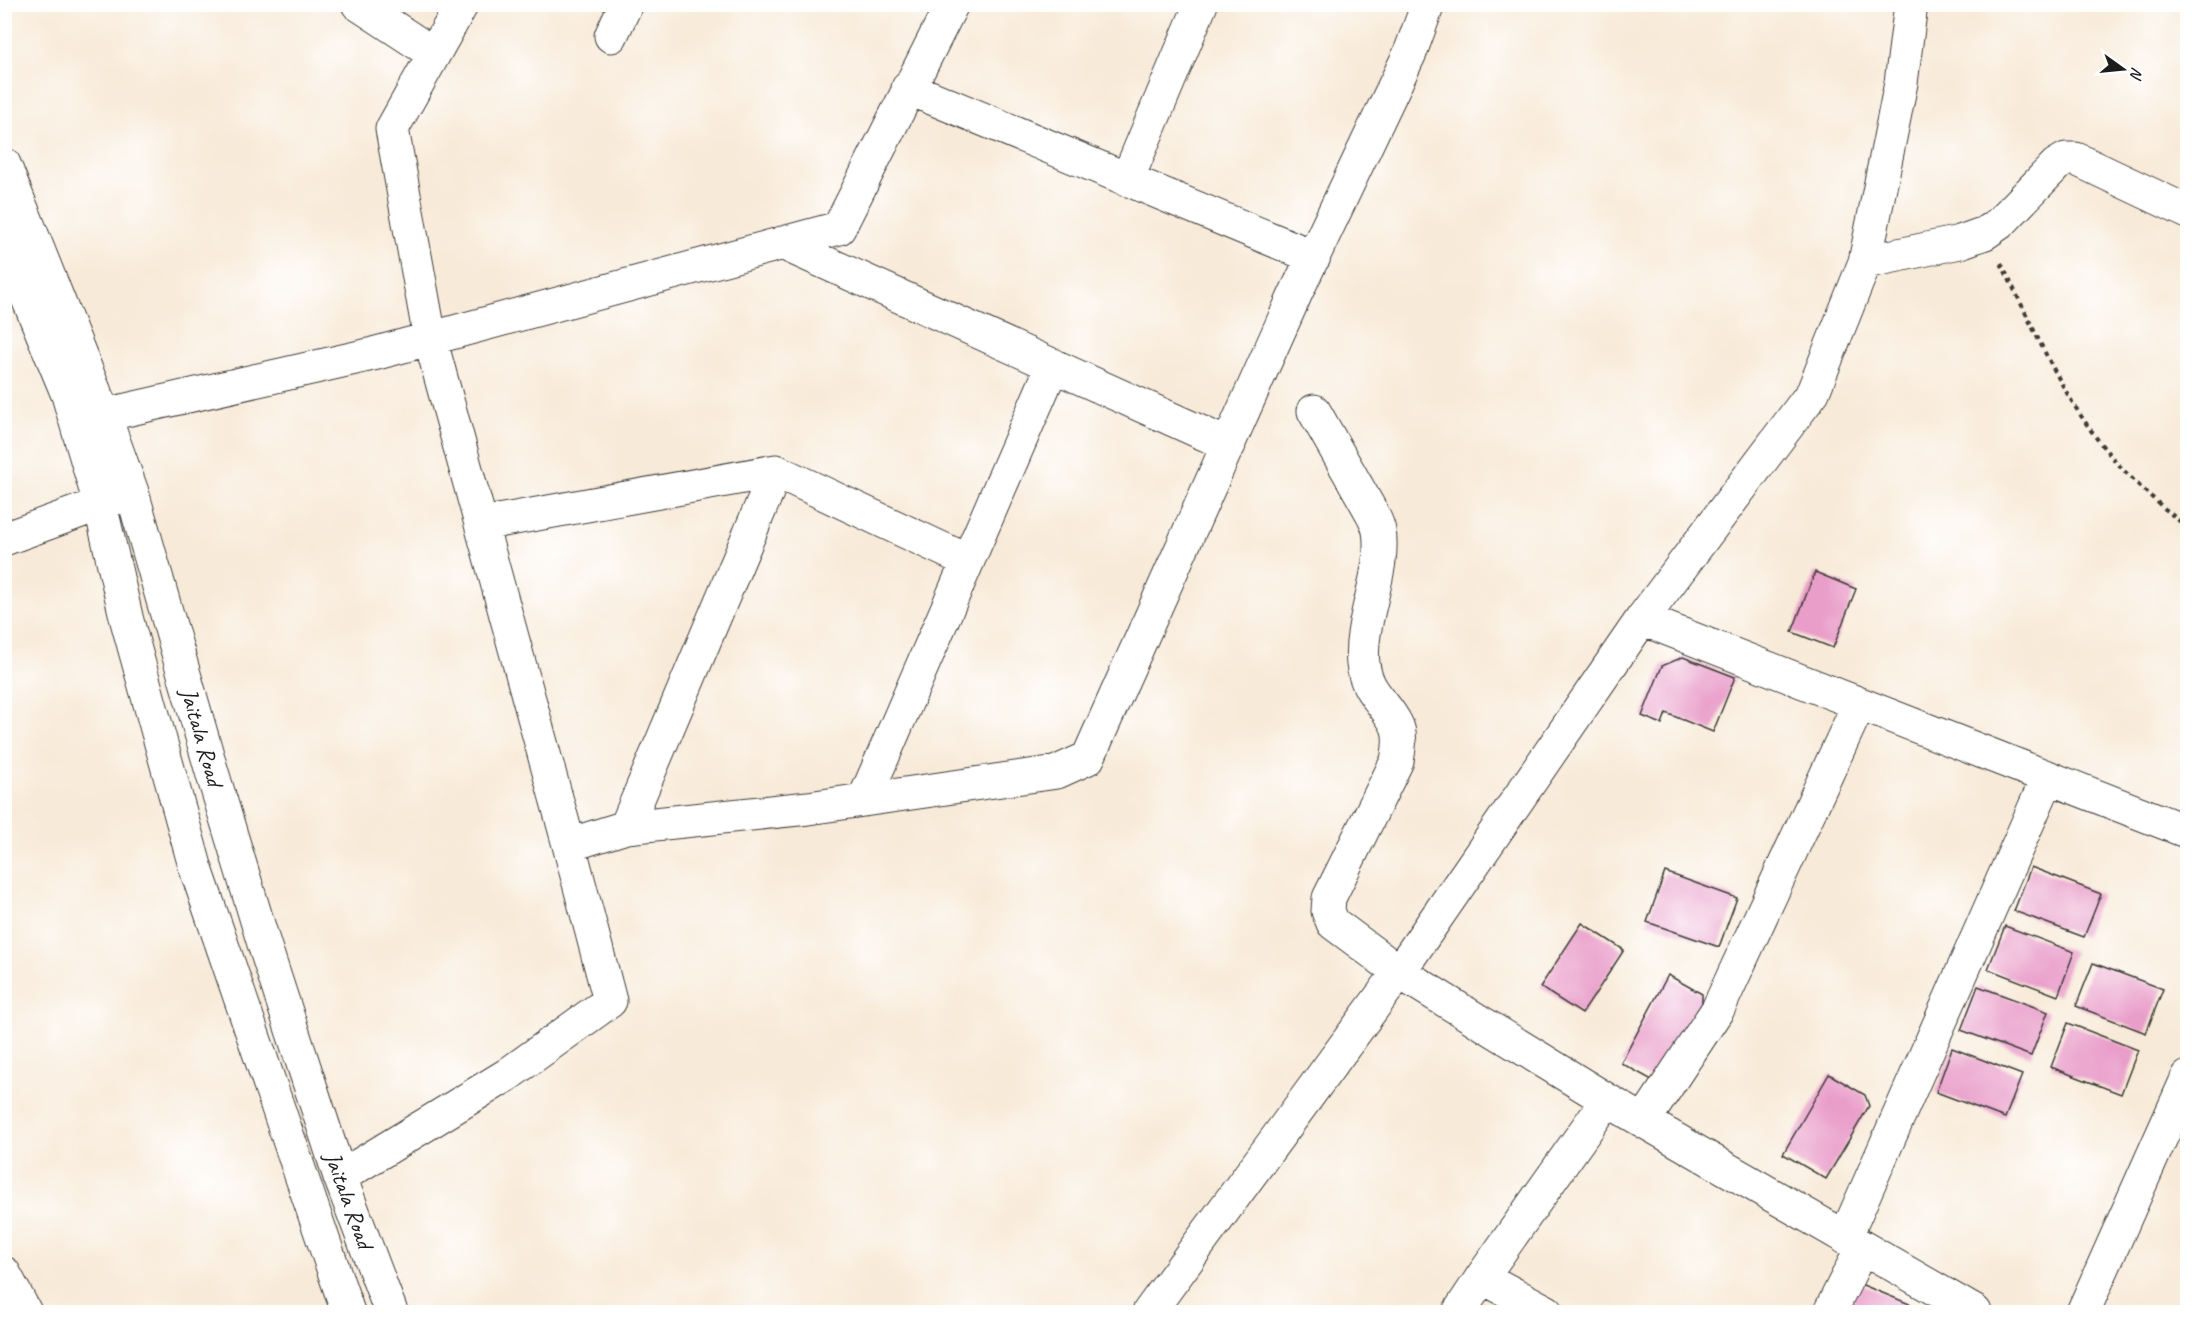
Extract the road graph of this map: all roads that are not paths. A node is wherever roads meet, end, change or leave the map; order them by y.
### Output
1 (358, 4) edge
2 (462, 4) edge
3 (626, 4) edge
4 (952, 4) edge
5 (1201, 4) edge
6 (1428, 4) edge
7 (1911, 4) edge
8 (611, 36) dead end
9 (434, 54) junction
10 (908, 88) junction
11 (4, 164) edge
12 (1127, 180) junction
13 (2187, 212) edge
14 (4, 242) edge
15 (782, 243) junction
16 (1314, 257) junction
17 (1865, 262) junction
18 (430, 338) junction
19 (1053, 365) junction
20 (1314, 411) dead end
21 (90, 419) junction
22 (1229, 445) junction
23 (776, 471) junction
24 (132, 492) junction
25 (100, 504) junction
26 (481, 524) junction
27 (4, 539) edge
28 (968, 561) junction
29 (1642, 619) junction
30 (1859, 704) junction
31 (2048, 777) junction
32 (864, 800) junction
33 (626, 827) junction
34 (2187, 832) edge
35 (569, 845) junction
36 (1399, 972) junction
37 (2187, 1077) edge
38 (1606, 1100) junction
39 (1644, 1121) junction
40 (340, 1177) junction
41 (1854, 1243) junction
42 (4, 1273) edge
43 (1482, 1277) junction
44 (386, 1311) edge
45 (25, 1312) edge
46 (348, 1312) edge
47 (1149, 1312) edge
48 (1459, 1312) edge
49 (1547, 1312) edge
50 (1830, 1312) edge
51 (1975, 1312) edge
52 (2083, 1312) edge

1 - 9 street
2 - 9 street
3 - 8 street
4 - 10 street
5 - 12 street
6 - 16 street
7 - 17 street
9 - 18 street
10 - 12 street
10 - 15 street
11 - 21 street, Jaitala Road
12 - 16 street
13 - 17 street
14 - 21 street, Jaitala Road
15 - 18 street
15 - 19 street
16 - 22 street
17 - 29 street
18 - 21 street
18 - 26 street
19 - 22 street
19 - 28 street
20 - 36 street
21 - 24 street, Jaitala Road
21 - 25 street, Jaitala Road
22 - 32 street
23 - 26 street
23 - 28 street
23 - 33 street
24 - 25 street
24 - 40 street, Jaitala Road
25 - 27 street
25 - 46 street, Jaitala Road
26 - 35 street
28 - 32 street
29 - 30 street
29 - 36 street
30 - 31 street
30 - 39 street
31 - 34 street
31 - 41 street
32 - 33 street
33 - 35 street
35 - 40 street
36 - 38 street
36 - 47 street
37 - 52 street
38 - 39 street
38 - 43 street
39 - 41 street
40 - 44 street, Jaitala Road
41 - 50 street
41 - 51 street
42 - 45 street
43 - 48 street
43 - 49 street

